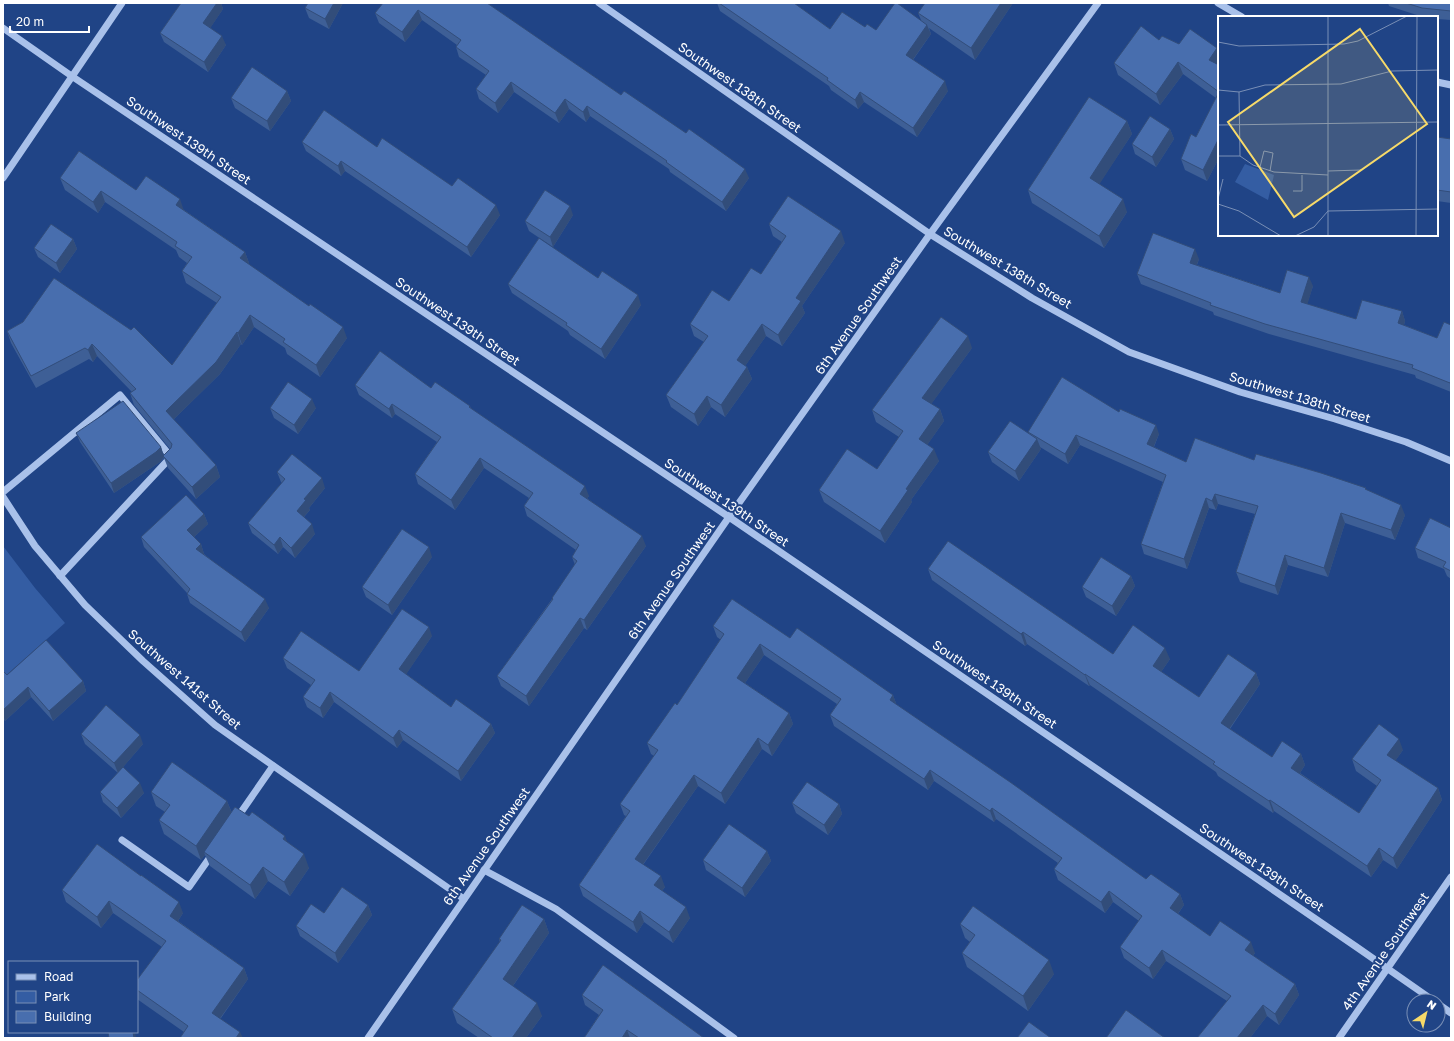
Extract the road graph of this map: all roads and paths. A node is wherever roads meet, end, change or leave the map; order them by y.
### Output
1 (122, 3) edge
2 (600, 3) edge
3 (1098, 3) edge
4 (1218, 3) edge
5 (1240, 16) edge
6 (3, 28) edge
7 (73, 77) junction
8 (1438, 82) edge
9 (1451, 85) edge
10 (3, 178) edge
11 (930, 234) junction
12 (1451, 461) edge
13 (3, 492) edge
14 (3, 497) edge
15 (729, 517) junction
16 (60, 576) junction
17 (273, 766) junction
18 (234, 823) edge
19 (122, 840) dead end
20 (216, 849) edge
21 (484, 870) junction
22 (1451, 877) edge
23 (464, 899) junction
24 (1387, 968) junction
25 (1423, 993) edge
26 (368, 1038) edge
27 (734, 1038) edge
28 (1339, 1038) edge

1 - 7 street
2 - 11 street, Southwest 138th Street
3 - 11 street, 6th Avenue Southwest
4 - 5 street
6 - 7 street, Southwest 139th Street
7 - 10 street
7 - 15 street, Southwest 139th Street
8 - 9 street
11 - 12 street, Southwest 138th Street
11 - 15 street, 6th Avenue Southwest
13 - 16 street
14 - 16 street, Southwest 141st Street
15 - 21 street, 6th Avenue Southwest
15 - 24 street, Southwest 139th Street
16 - 17 street, Southwest 141st Street
17 - 18 street
17 - 23 street, Southwest 141st Street
19 - 20 street
21 - 23 street, 6th Avenue Southwest
21 - 27 street
22 - 24 street, 4th Avenue Southwest
23 - 26 street, 6th Avenue Southwest
24 - 25 street, Southwest 139th Street
24 - 28 street, 4th Avenue Southwest

